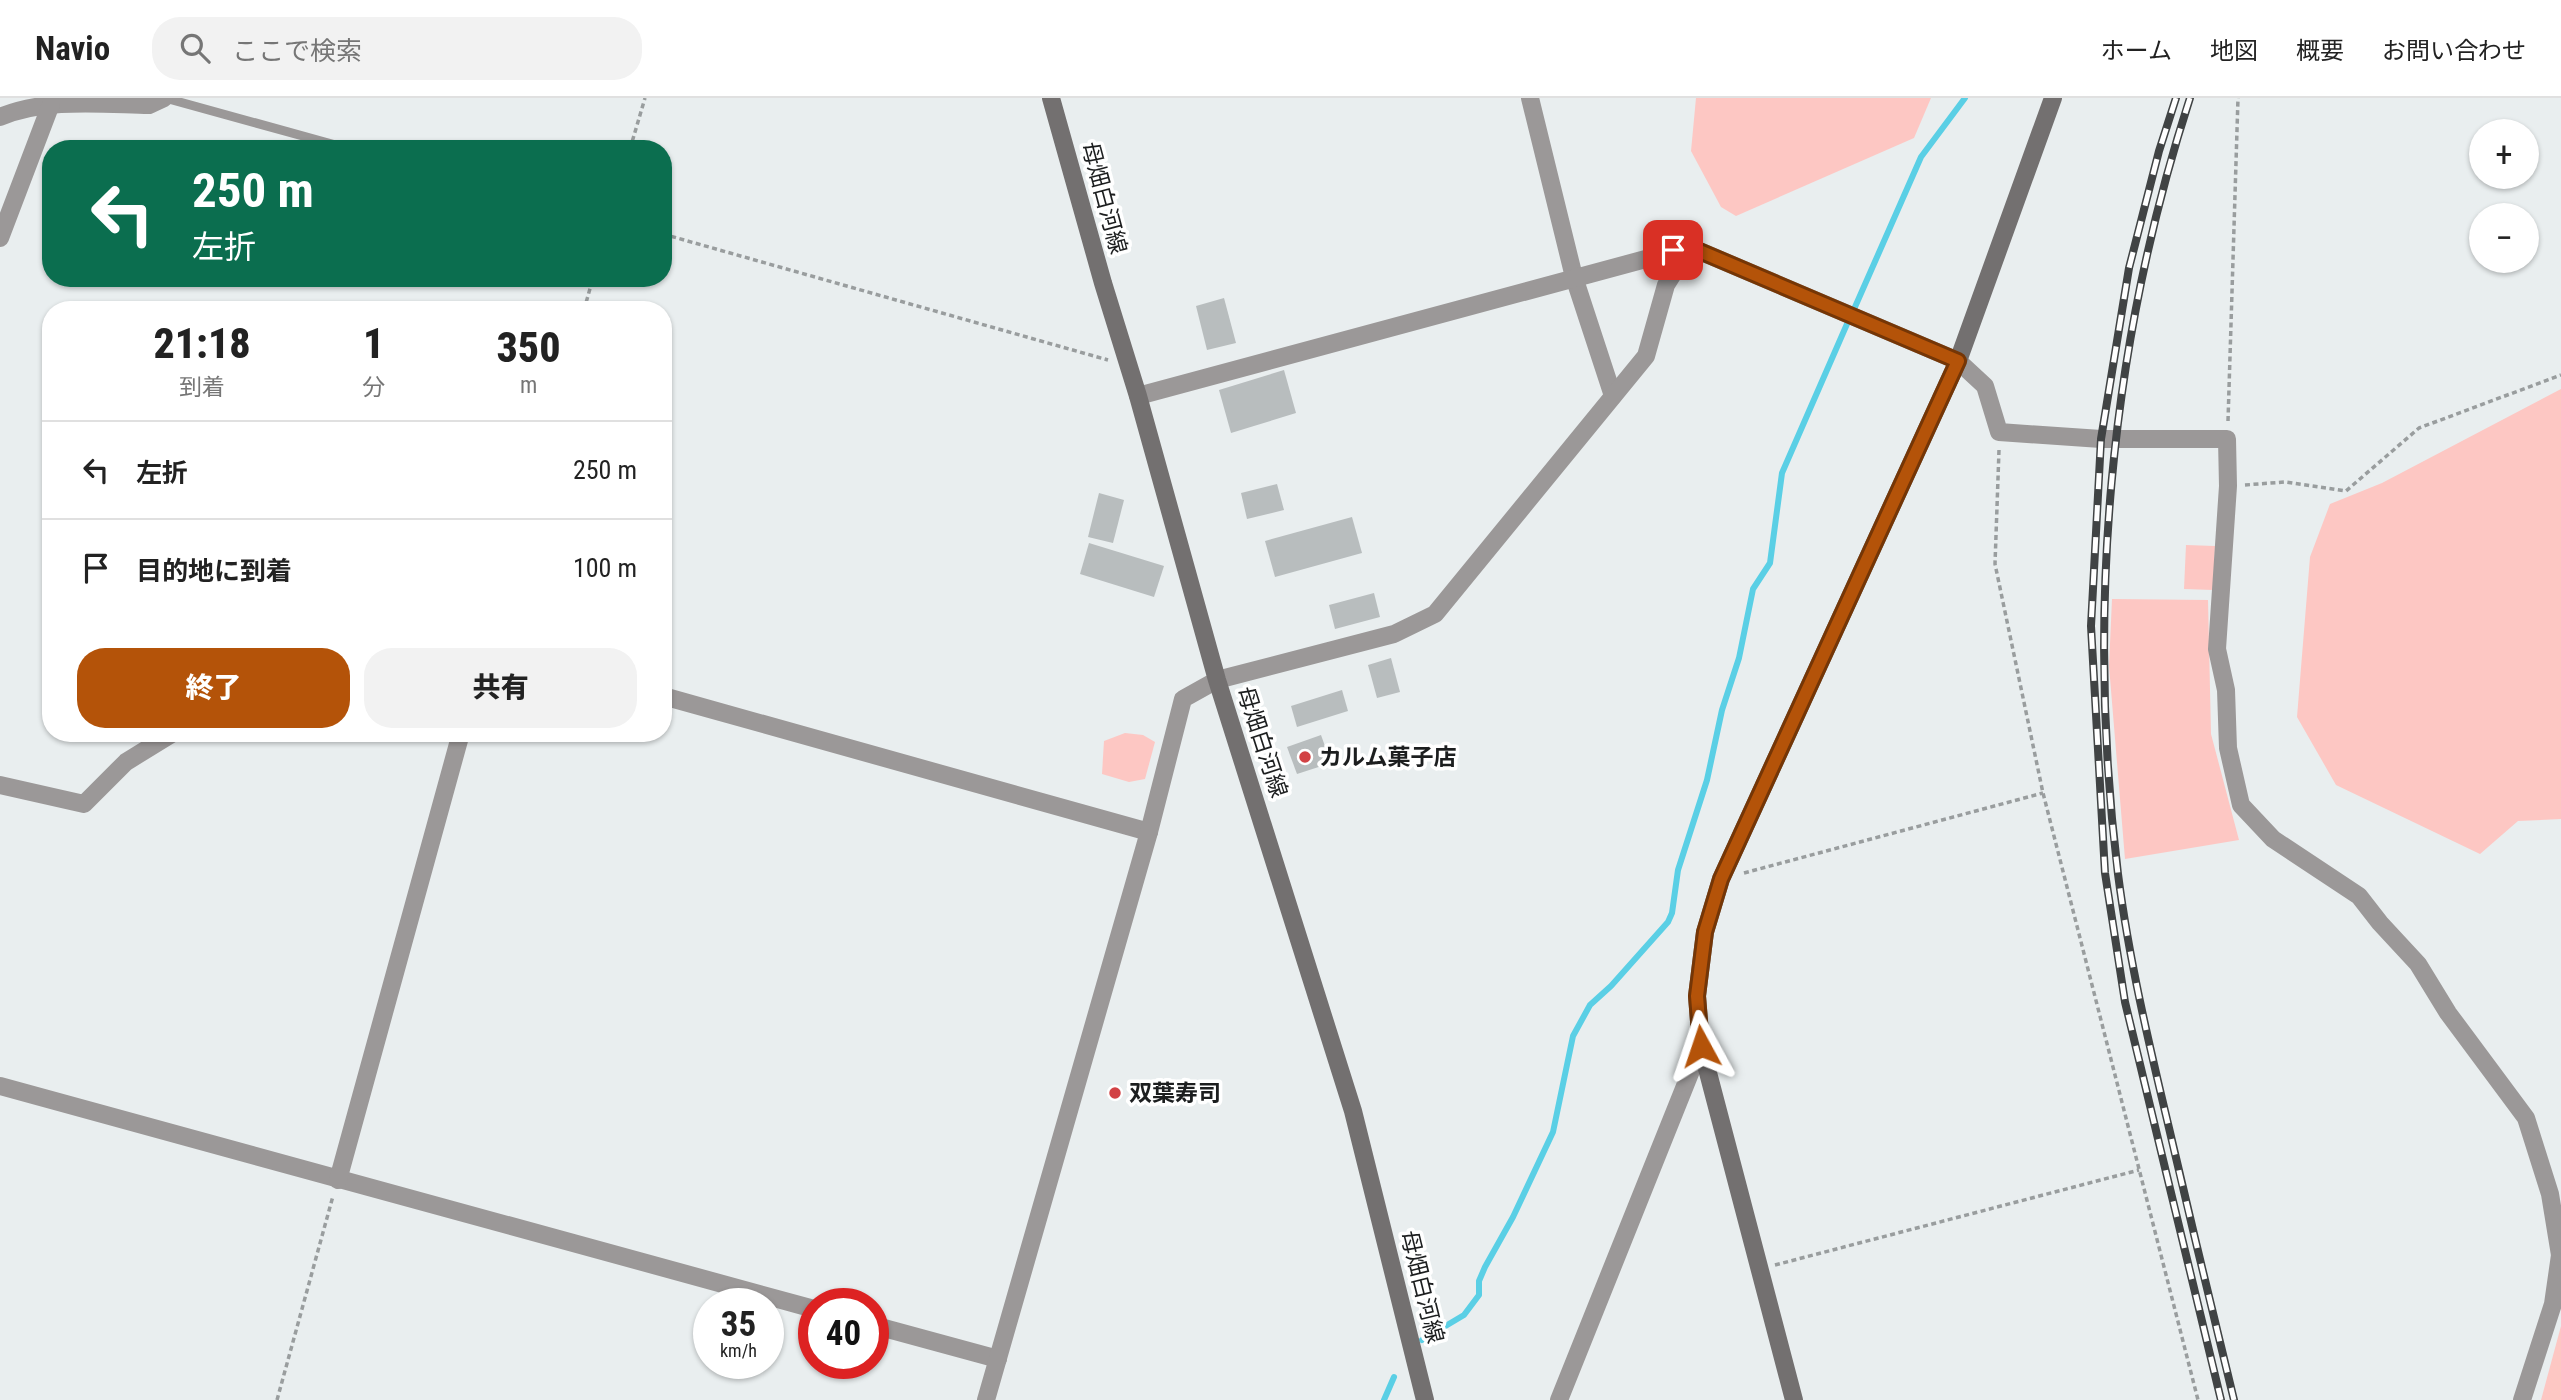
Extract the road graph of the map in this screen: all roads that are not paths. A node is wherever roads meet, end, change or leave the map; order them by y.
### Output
1 (165, 98) edge
2 (1051, 98) edge
3 (1530, 98) edge
4 (2053, 98) edge
5 (51, 104) junction
6 (0, 117) edge
7 (317, 140) edge
8 (0, 238) edge
9 (1690, 247) junction
10 (1574, 277) junction
11 (1958, 361) junction
12 (1138, 396) junction
13 (1613, 396) junction
14 (1217, 680) junction
15 (672, 699) edge
16 (158, 742) edge
17 (459, 742) edge
18 (0, 785) edge
19 (1149, 832) junction
20 (1701, 1046) junction
21 (0, 1086) edge
22 (338, 1180) junction
23 (798, 1305) edge
24 (889, 1329) edge
25 (998, 1359) junction
26 (986, 1400) edge
27 (1425, 1400) edge
28 (1559, 1400) edge
29 (1794, 1400) edge
30 (2522, 1400) edge

1 - 5 street
1 - 7 lane
2 - 12 street, 母畑白河線
3 - 10 street
4 - 11 street
5 - 6 street
5 - 8 street
9 - 10 street
9 - 11 street
9 - 13 street
10 - 12 street
10 - 13 street
11 - 20 street
11 - 30 street
12 - 14 street, 母畑白河線
13 - 14 street
14 - 19 street
14 - 27 street, 母畑白河線
15 - 19 street
16 - 18 street
17 - 22 street
19 - 25 street
20 - 28 street
20 - 29 street
21 - 22 street
22 - 23 street
24 - 25 street
25 - 26 street

